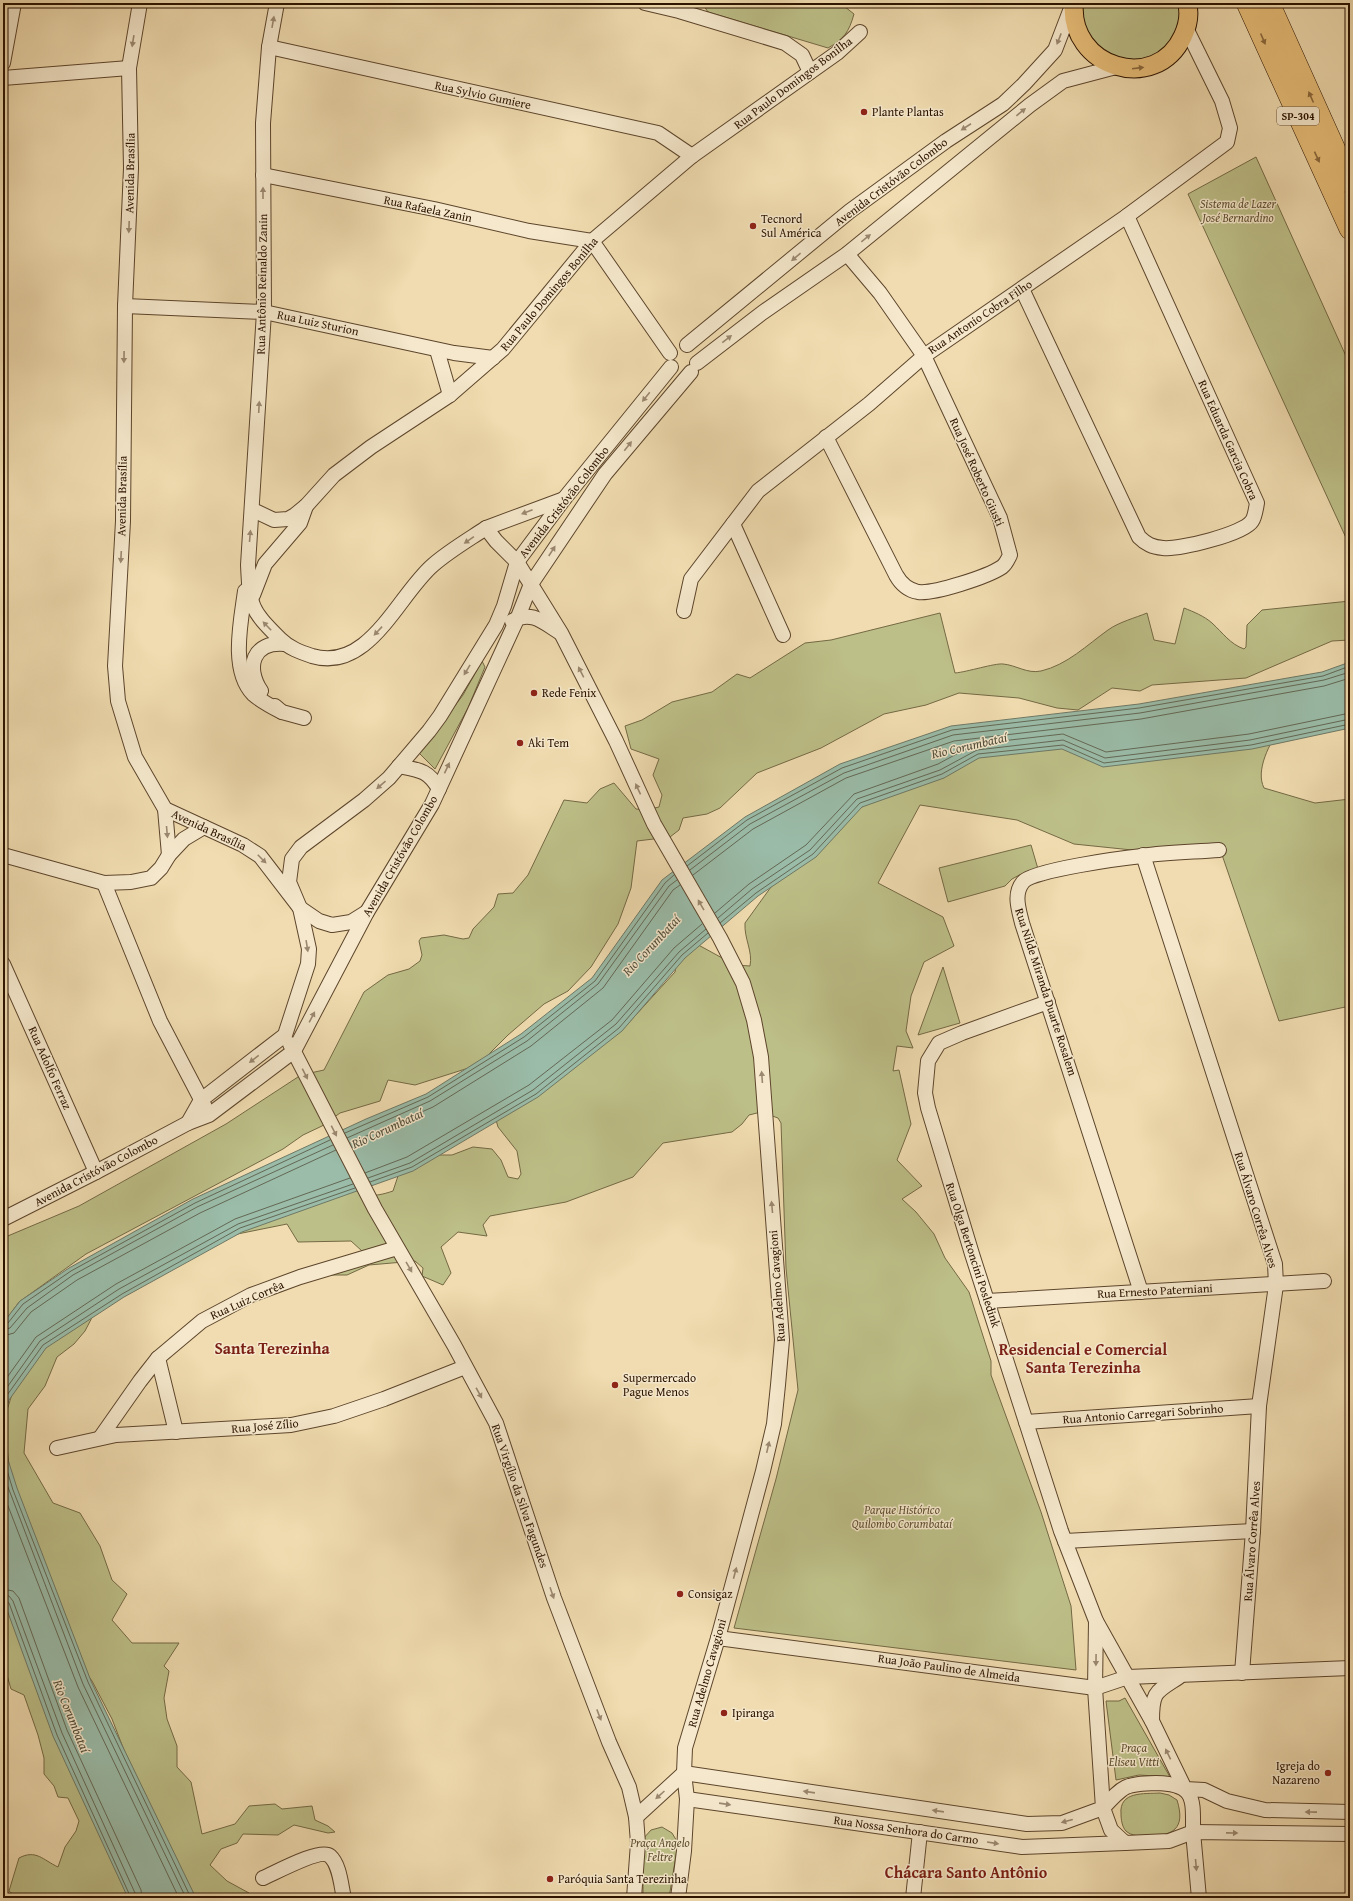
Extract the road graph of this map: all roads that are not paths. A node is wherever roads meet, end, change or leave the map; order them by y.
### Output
1 (14, 3) edge
2 (140, 3) edge
3 (277, 3) edge
4 (645, 3) edge
5 (1074, 3) edge
6 (1187, 3) edge
7 (1247, 3) edge
8 (1269, 3) edge
9 (679, 7) edge
10 (1186, 28) junction
11 (860, 32) dead end
12 (269, 47) junction
13 (3, 63) edge
14 (1116, 67) junction
15 (129, 68) junction
16 (810, 72) junction
17 (3, 78) edge
18 (692, 156) junction
19 (263, 175) junction
20 (1350, 183) edge
21 (1127, 216) junction
22 (1350, 229) edge
23 (592, 241) junction
24 (847, 254) junction
25 (1022, 289) junction
26 (125, 306) junction
27 (264, 312) junction
28 (686, 345) junction
29 (437, 350) junction
30 (924, 356) junction
31 (494, 358) junction
32 (670, 360) junction
33 (694, 368) junction
34 (450, 395) junction
35 (826, 438) junction
36 (564, 499) junction
37 (306, 506) junction
38 (253, 510) junction
39 (733, 524) junction
40 (486, 528) junction
41 (517, 562) junction
42 (248, 565) junction
43 (531, 584) junction
44 (251, 603) junction
45 (684, 611) dead end
46 (518, 617) junction
47 (561, 633) junction
48 (783, 635) dead end
49 (285, 644) junction
50 (482, 645) junction
51 (282, 712) junction
52 (304, 718) dead end
53 (399, 766) junction
54 (439, 789) junction
55 (165, 809) junction
56 (204, 827) junction
57 (1218, 850) dead end
58 (3, 855) edge
59 (169, 855) junction
60 (1143, 855) junction
61 (104, 883) junction
62 (300, 908) junction
63 (367, 912) junction
64 (3, 964) edge
65 (1048, 1002) junction
66 (285, 1035) junction
67 (294, 1051) junction
68 (202, 1100) junction
69 (208, 1115) junction
70 (188, 1123) junction
71 (96, 1172) junction
72 (3, 1219) edge
73 (397, 1248) junction
74 (1324, 1281) dead end
75 (1276, 1285) junction
76 (1141, 1292) junction
77 (987, 1301) junction
78 (158, 1358) junction
79 (465, 1367) junction
80 (1259, 1406) junction
81 (1026, 1422) junction
82 (176, 1432) junction
83 (100, 1438) junction
84 (57, 1448) dead end
85 (1253, 1531) junction
86 (1065, 1541) junction
87 (1096, 1621) junction
88 (718, 1638) junction
89 (1350, 1668) edge
90 (1242, 1673) junction
91 (1180, 1676) junction
92 (1128, 1678) junction
93 (1095, 1688) junction
94 (1152, 1721) junction
95 (684, 1773) junction
96 (1185, 1788) junction
97 (687, 1799) junction
98 (1103, 1808) junction
99 (1350, 1812) edge
100 (636, 1817) junction
101 (920, 1832) junction
102 (1193, 1832) junction
103 (1350, 1834) edge
104 (1125, 1843) junction
105 (263, 1878) dead end
106 (344, 1898) edge
107 (634, 1898) edge
108 (678, 1898) edge
109 (912, 1898) edge
110 (1199, 1898) edge

1 - 13 street
2 -> 15 street, Avenida Brasília
12 -> 3 street, Rua Antônio Reinaldo Zanin
4 - 9 street
5 - 14 main road
5 -> 28 street, Avenida Cristóvão Colombo
6 - 10 main road
7 -> 22 highway, SP-304
20 -> 8 highway, SP-304
9 - 16 street
14 -> 10 main road
10 - 21 street, Rua Antonio Cobra Filho
11 - 16 street, Rua Paulo Domingos Bonilha
12 - 18 street, Rua Sylvio Gumiere
12 - 19 street, Rua Antônio Reinaldo Zanin
24 -> 14 street, Avenida Cristóvão Colombo
15 - 17 street
15 -> 26 street, Avenida Brasília
16 - 18 street, Rua Paulo Domingos Bonilha
18 - 23 street, Rua Paulo Domingos Bonilha
19 - 23 street, Rua Rafaela Zanin
27 -> 19 street, Rua Antônio Reinaldo Zanin
21 - 25 street, Rua Antonio Cobra Filho
21 - 25 street, Rua Eduarda Garcia Cobra
23 - 31 street, Rua Paulo Domingos Bonilha
23 - 32 street
24 - 30 street, Rua José Roberto Giusti
33 -> 24 street, Avenida Cristóvão Colombo
25 - 30 street, Rua Antonio Cobra Filho
26 - 27 street, Rua Luiz Sturion
26 -> 55 street, Avenida Brasília
27 - 29 street, Rua Luiz Sturion
38 -> 27 street, Rua Antônio Reinaldo Zanin
28 - 32 street
28 - 33 street
29 - 31 street, Rua Luiz Sturion
29 - 34 street
30 - 35 street, Rua Antonio Cobra Filho
30 - 35 street, Rua José Roberto Giusti
31 - 34 street, Rua Paulo Domingos Bonilha
32 - 33 street
32 -> 36 street, Avenida Cristóvão Colombo
43 -> 33 street, Avenida Cristóvão Colombo
34 - 37 street, Rua Paulo Domingos Bonilha
35 - 39 street, Rua Antonio Cobra Filho
36 -> 40 street, Rua Antônio Reinaldo Zanin
36 - 41 street, Avenida Cristóvão Colombo
37 - 38 street, Rua Paulo Domingos Bonilha
37 - 44 street
42 -> 38 street, Rua Antônio Reinaldo Zanin
39 - 45 street, Rua Antonio Cobra Filho
39 - 48 street
40 - 41 street
40 -> 49 street, Rua Antônio Reinaldo Zanin
41 - 43 street
41 - 50 street, Avenida Cristóvão Colombo
42 - 44 street, Rua Antônio Reinaldo Zanin
42 - 51 street, Rua Antônio Reinaldo Zanin
43 - 46 street, Avenida Cristóvão Colombo
43 - 47 street, Rua Adelmo Cavagioni
49 -> 44 street, Rua Antônio Reinaldo Zanin
46 - 47 street
46 - 50 street
54 -> 46 street, Avenida Cristóvão Colombo
88 -> 47 street, Rua Adelmo Cavagioni
49 - 51 street, Rua Antônio Reinaldo Zanin
50 -> 53 street, Avenida Cristóvão Colombo
51 - 52 street, Rua Antônio Reinaldo Zanin
53 - 54 street
53 -> 62 street, Avenida Cristóvão Colombo
54 - 63 street, Avenida Cristóvão Colombo
55 - 56 street, Avenida Brasília
55 -> 59 street
56 - 59 street
56 -> 62 street, Avenida Brasília
57 - 60 street, Rua Nilde Miranda Duarte Rosalem
58 - 61 street
59 - 61 street
60 - 65 street, Rua Nilde Miranda Duarte Rosalem
60 - 75 street, Rua Álvaro Corrêa Alves
61 - 68 street
62 - 63 street
62 -> 66 street, Avenida Cristóvão Colombo
67 -> 63 street, Avenida Cristóvão Colombo
64 - 71 street, Rua Adolfo Ferraz
65 - 76 street, Rua Nilde Miranda Duarte Rosalem
65 - 77 street, Rua Olga Bertoncini Posledink
66 - 67 street, Rua Virgílio da Silva Fagundes
66 -> 68 street
67 - 69 street, Avenida Cristóvão Colombo
67 -> 73 street, Rua Virgílio da Silva Fagundes
68 - 69 street
68 - 70 street
69 - 70 street, Avenida Cristóvão Colombo
70 - 71 street, Avenida Cristóvão Colombo
71 - 72 street, Avenida Cristóvão Colombo
73 - 78 street, Rua Luiz Corrêa
73 -> 79 street, Rua Virgílio da Silva Fagundes
74 - 75 street, Rua Ernesto Paterniani
75 - 76 street, Rua Ernesto Paterniani
75 - 80 street, Rua Álvaro Corrêa Alves
76 - 77 street, Rua Ernesto Paterniani
77 - 81 street, Rua Olga Bertoncini Posledink
78 - 82 street
78 - 83 street, Rua Luiz Corrêa
79 - 82 street, Rua José Zílio
79 -> 100 street, Rua Virgílio da Silva Fagundes
80 - 81 street, Rua Antonio Carregari Sobrinho
80 - 85 street, Rua Álvaro Corrêa Alves
81 - 86 street, Rua Olga Bertoncini Posledink
82 - 83 street, Rua José Zílio
83 - 84 street, Rua José Zílio
85 - 86 street
85 - 90 street, Rua Álvaro Corrêa Alves
86 - 87 street, Rua Olga Bertoncini Posledink
87 - 92 street
87 -> 93 street
88 - 93 street, Rua João Paulino de Almeida
88 - 95 street, Rua Adelmo Cavagioni
89 - 90 street, Rua João Paulino de Almeida
90 - 91 street, Rua João Paulino de Almeida
91 - 92 street, Rua João Paulino de Almeida
91 - 94 street
92 - 93 street, Rua João Paulino de Almeida
92 - 94 street
93 - 98 street
96 -> 94 street
95 - 97 street, Rua Adelmo Cavagioni
98 -> 95 street, Rua Nossa Senhora do Carmo
95 -> 100 street
96 - 98 street
99 -> 96 street
96 - 102 street
97 -> 101 street, Rua Nossa Senhora do Carmo
97 - 108 street, Rua Adelmo Cavagioni
98 - 104 street
100 - 107 street, Rua Virgílio da Silva Fagundes
101 -> 104 street, Rua Nossa Senhora do Carmo
101 - 109 street
102 -> 103 street
102 - 104 street
102 -> 110 street
105 - 106 street

